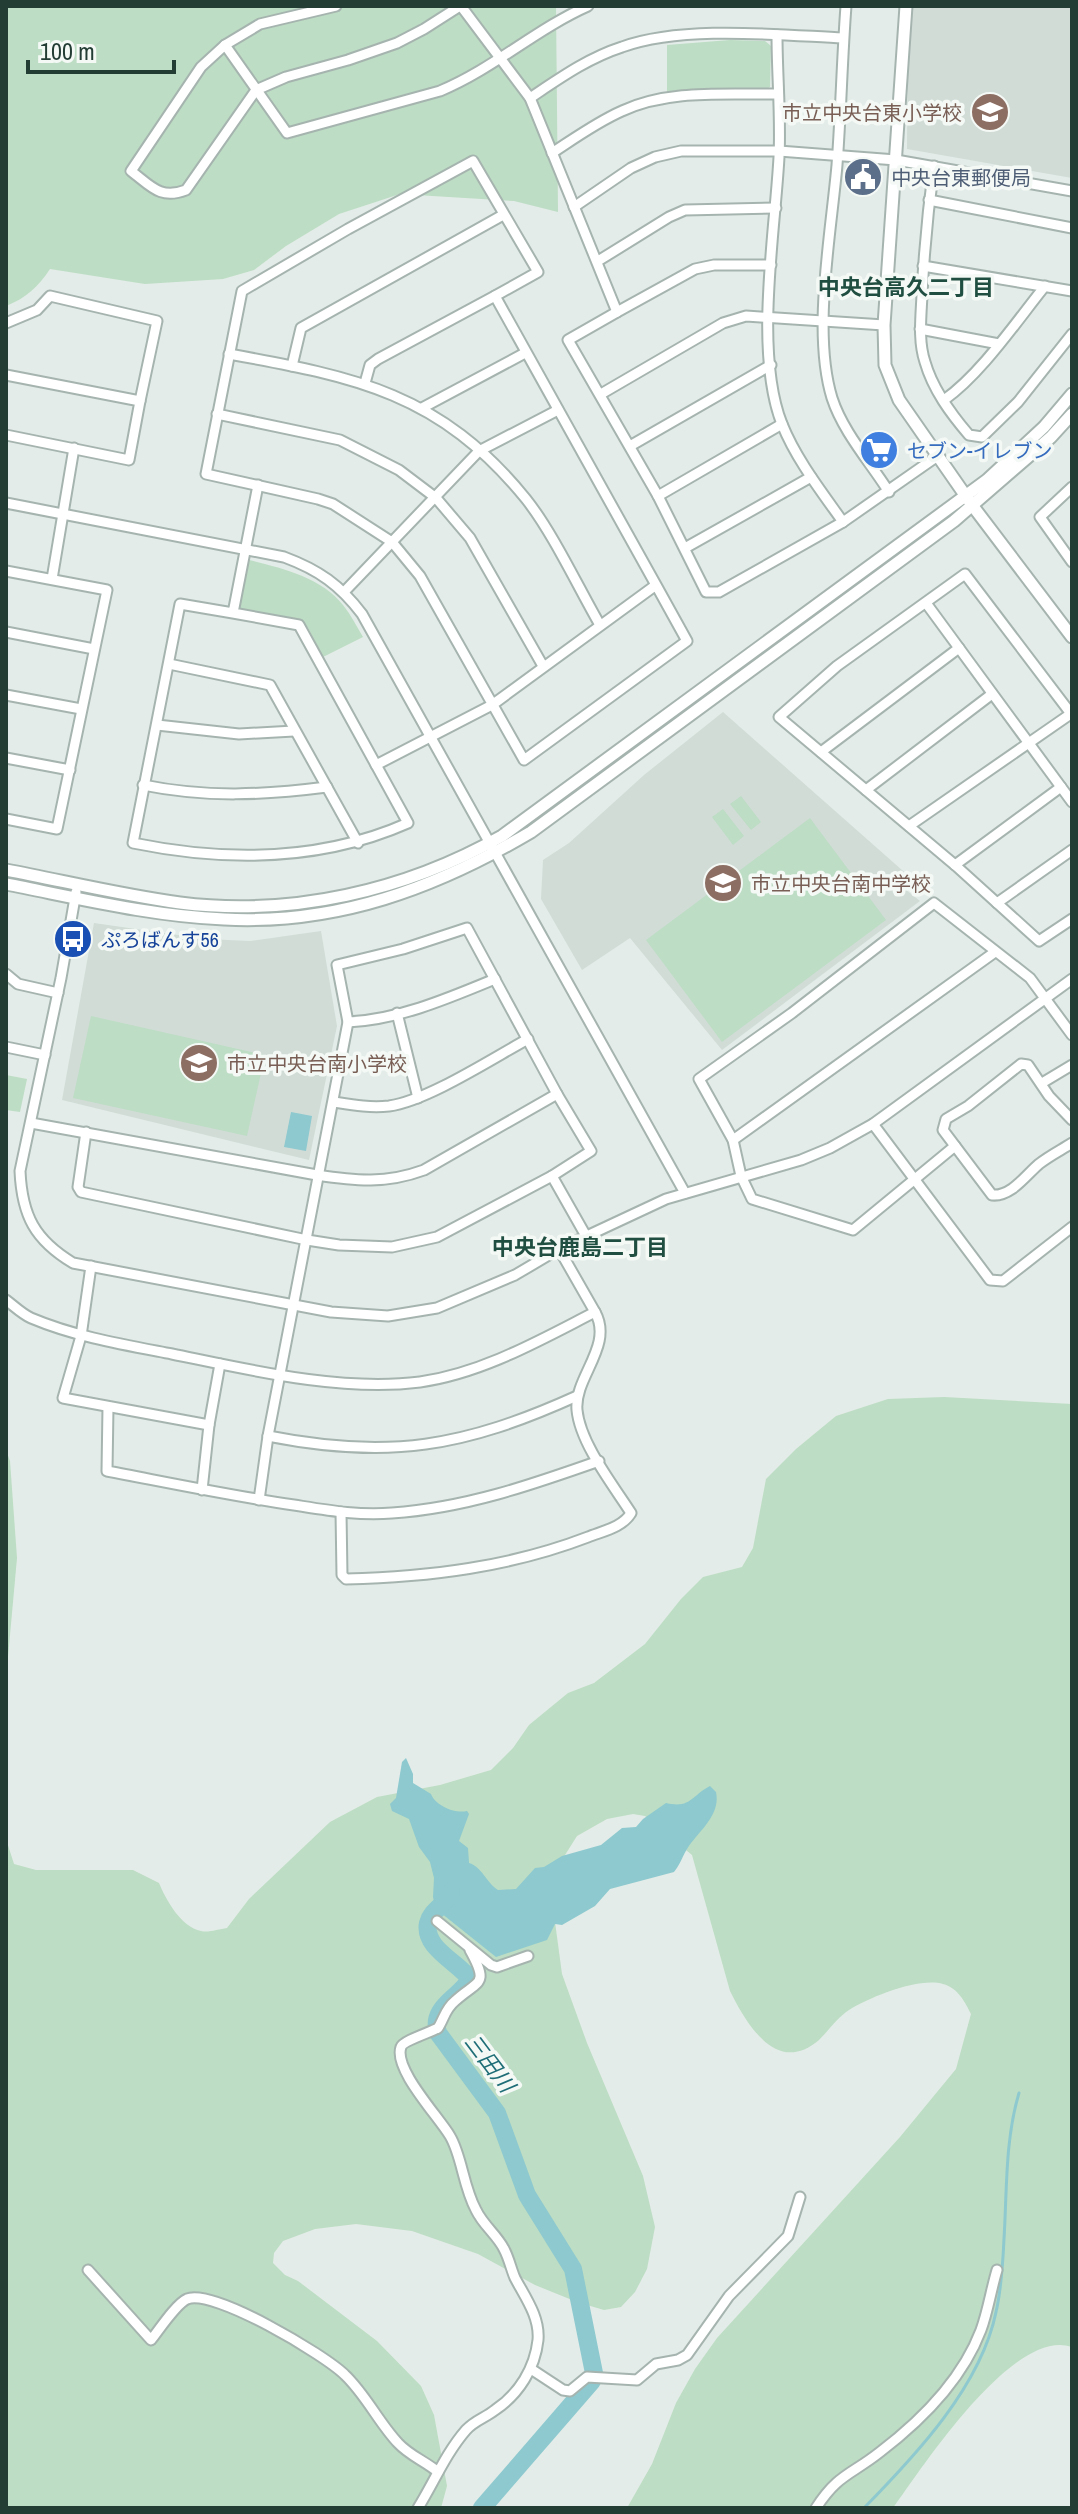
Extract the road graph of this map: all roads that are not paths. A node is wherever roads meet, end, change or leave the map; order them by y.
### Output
1 (336, 6) edge
2 (460, 6) edge
3 (588, 6) edge
4 (846, 6) edge
5 (906, 6) edge
6 (777, 35) junction
7 (843, 38) junction
8 (225, 45) junction
9 (502, 58) junction
10 (256, 90) junction
11 (777, 94) junction
12 (530, 98) junction
13 (779, 151) junction
14 (552, 153) junction
15 (838, 155) junction
16 (896, 160) junction
17 (934, 166) junction
18 (1072, 191) edge
19 (929, 200) junction
20 (574, 207) junction
21 (776, 208) junction
22 (503, 215) junction
23 (1072, 228) edge
24 (598, 261) junction
25 (771, 265) junction
26 (923, 266) junction
27 (1045, 286) junction
28 (1072, 291) edge
29 (495, 296) junction
30 (617, 312) junction
31 (768, 318) junction
32 (823, 322) junction
33 (6, 323) edge
34 (884, 325) junction
35 (920, 329) junction
36 (1072, 334) edge
37 (999, 344) junction
38 (525, 353) junction
39 (229, 354) junction
40 (771, 365) junction
41 (292, 366) junction
42 (6, 375) edge
43 (365, 383) junction
44 (601, 394) junction
45 (1072, 394) edge
46 (944, 400) junction
47 (140, 401) junction
48 (422, 408) junction
49 (558, 410) junction
50 (217, 414) junction
51 (1072, 414) edge
52 (782, 424) junction
53 (6, 435) edge
54 (630, 446) junction
55 (74, 448) junction
56 (479, 451) junction
57 (939, 455) junction
58 (811, 477) junction
59 (258, 485) junction
60 (1072, 487) edge
61 (889, 492) junction
62 (658, 496) junction
63 (436, 498) junction
64 (969, 500) junction
65 (6, 503) edge
66 (64, 514) junction
67 (843, 522) junction
68 (392, 542) junction
69 (685, 548) junction
70 (244, 549) junction
71 (1072, 562) edge
72 (6, 571) edge
73 (52, 579) junction
74 (656, 585) junction
75 (344, 592) junction
76 (926, 603) junction
77 (233, 613) junction
78 (600, 625) junction
79 (6, 632) edge
80 (1072, 637) edge
81 (959, 648) junction
82 (94, 649) junction
83 (169, 664) junction
84 (543, 666) junction
85 (992, 694) junction
86 (6, 695) edge
87 (492, 705) junction
88 (81, 709) junction
89 (1072, 714) edge
90 (157, 725) junction
91 (294, 731) junction
92 (431, 738) junction
93 (1028, 742) junction
94 (821, 752) junction
95 (6, 758) edge
96 (376, 765) junction
97 (70, 770) junction
98 (143, 785) junction
99 (327, 787) junction
100 (1061, 787) junction
101 (866, 790) junction
102 (1072, 802) edge
103 (6, 819) edge
104 (909, 826) junction
105 (358, 843) junction
106 (492, 848) junction
107 (1072, 850) edge
108 (955, 865) junction
109 (6, 870) edge
110 (78, 883) junction
111 (6, 884) edge
112 (75, 897) junction
113 (997, 903) junction
114 (1072, 919) edge
115 (995, 952) junction
116 (6, 974) edge
117 (495, 979) junction
118 (1072, 979) edge
119 (58, 993) junction
120 (1044, 998) junction
121 (397, 1013) junction
122 (348, 1022) junction
123 (1072, 1035) edge
124 (528, 1039) junction
125 (6, 1047) edge
126 (45, 1055) junction
127 (1072, 1065) edge
128 (1042, 1083) junction
129 (557, 1094) junction
130 (418, 1098) junction
131 (334, 1102) junction
132 (1072, 1120) edge
133 (31, 1123) junction
134 (873, 1124) junction
135 (86, 1132) junction
136 (733, 1140) junction
137 (1072, 1143) edge
138 (955, 1146) junction
139 (6, 1170) edge
140 (20, 1171) junction
141 (317, 1175) junction
142 (552, 1176) junction
143 (741, 1176) junction
144 (915, 1179) junction
145 (685, 1193) junction
146 (1072, 1227) edge
147 (586, 1236) junction
148 (307, 1240) junction
149 (559, 1249) junction
150 (91, 1266) junction
151 (6, 1300) edge
152 (294, 1307) junction
153 (595, 1312) junction
154 (81, 1336) junction
155 (220, 1364) junction
156 (280, 1375) junction
157 (577, 1396) junction
158 (108, 1407) junction
159 (209, 1425) junction
160 (268, 1436) junction
161 (599, 1461) junction
162 (202, 1490) junction
163 (259, 1500) junction
164 (341, 1512) junction
165 (437, 1921) dead end
166 (470, 1950) junction
167 (528, 1956) dead end
168 (800, 2197) dead end
169 (88, 2270) dead end
170 (997, 2270) dead end
171 (531, 2369) junction
172 (438, 2472) junction
173 (418, 2508) edge
174 (816, 2508) edge

1 - 8 street
2 - 9 street
2 - 10 street
3 - 9 street
4 - 7 street
5 - 16 street
6 - 7 street
6 - 11 street
6 - 12 street
7 - 15 street
8 - 10 street
8 - 10 street
9 - 10 street
9 - 12 street
11 - 13 street
11 - 14 street
12 - 14 street
13 - 15 street
13 - 20 street
13 - 21 street
14 - 20 street
15 - 16 street
15 - 32 street
16 - 17 street
16 - 34 street
17 - 18 street
17 - 19 street
19 - 23 street
19 - 26 street
20 - 24 street
21 - 24 street
21 - 25 street
22 - 29 street
22 - 39 street
22 - 41 street
24 - 30 street
25 - 30 street
25 - 31 street
26 - 27 street
26 - 35 street
27 - 28 street
27 - 37 street
29 - 38 street
29 - 43 street
30 - 44 street
31 - 32 street
31 - 40 street
31 - 44 street
32 - 34 street
32 - 61 street
33 - 47 street
34 - 57 street
35 - 37 street
35 - 46 street
36 - 46 street
37 - 46 street
38 - 48 street
38 - 49 street
39 - 41 street
39 - 50 street
40 - 52 street
40 - 54 street
41 - 43 street
42 - 47 street
43 - 48 street
44 - 54 street
45 - 64 street
47 - 55 street
48 - 56 street
49 - 56 street
49 - 74 street
50 - 59 street
50 - 63 street
51 - 64 street
52 - 58 street
52 - 62 street
53 - 55 street
54 - 62 street
55 - 66 street
56 - 63 street
56 - 78 street
57 - 61 street
57 - 64 street
58 - 67 street
58 - 69 street
59 - 68 street
59 - 70 street
60 - 71 street
61 - 67 street
62 - 69 street
63 - 68 street
63 - 84 street
64 - 80 street
64 - 106 street
65 - 66 street
66 - 70 street
66 - 73 street
67 - 69 street
68 - 75 street
68 - 87 street
70 - 75 street
70 - 77 street
72 - 73 street
73 - 82 street
74 - 78 street
74 - 87 street
75 - 92 street
76 - 81 street
76 - 89 street
76 - 94 street
77 - 83 street
77 - 96 street
78 - 84 street
79 - 82 street
81 - 85 street
81 - 94 street
82 - 88 street
83 - 90 street
83 - 91 street
84 - 87 street
85 - 93 street
85 - 101 street
86 - 88 street
87 - 92 street
88 - 97 street
89 - 93 street
90 - 91 street
90 - 98 street
91 - 99 street
92 - 96 street
92 - 106 street
93 - 100 street
93 - 104 street
94 - 101 street
95 - 97 street
96 - 105 street
97 - 103 street
98 - 99 street
98 - 105 street
99 - 105 street
100 - 102 street
100 - 108 street
101 - 104 street
104 - 108 street
106 - 110 street
106 - 112 street
106 - 145 street
107 - 113 street
108 - 113 street
109 - 110 street
110 - 112 street
111 - 112 street
112 - 119 street
113 - 114 street
115 - 120 street
115 - 136 street
115 - 136 street
116 - 119 street
117 - 121 street
117 - 122 street
117 - 124 street
118 - 120 street
119 - 126 street
120 - 123 street
120 - 134 street
121 - 122 street
121 - 130 street
122 - 131 street
124 - 129 street
124 - 130 street
125 - 126 street
126 - 133 street
127 - 128 street
128 - 132 street
128 - 138 street
129 - 141 street
129 - 142 street
130 - 131 street
131 - 141 street
133 - 135 street
133 - 140 street
134 - 143 street
134 - 144 street
135 - 141 street
135 - 148 street
136 - 143 street
137 - 138 street
138 - 144 street
139 - 140 street
140 - 150 street
141 - 148 street
142 - 147 street
142 - 148 street
143 - 144 street
143 - 145 street
144 - 146 street
145 - 147 street
147 - 149 street
148 - 152 street
149 - 152 street
149 - 153 street
150 - 152 street
150 - 154 street
151 - 154 street
152 - 156 street
153 - 156 street
153 - 157 street
154 - 155 street
154 - 158 street
155 - 156 street
155 - 159 street
156 - 160 street
157 - 160 street
157 - 161 street
158 - 159 street
158 - 162 street
159 - 162 street
160 - 163 street
161 - 164 street
161 - 164 street
162 - 163 street
163 - 164 street
165 - 166 street
166 - 167 street
166 - 171 street
168 - 171 street
169 - 172 street
170 - 174 street
171 - 172 street
172 - 173 street

